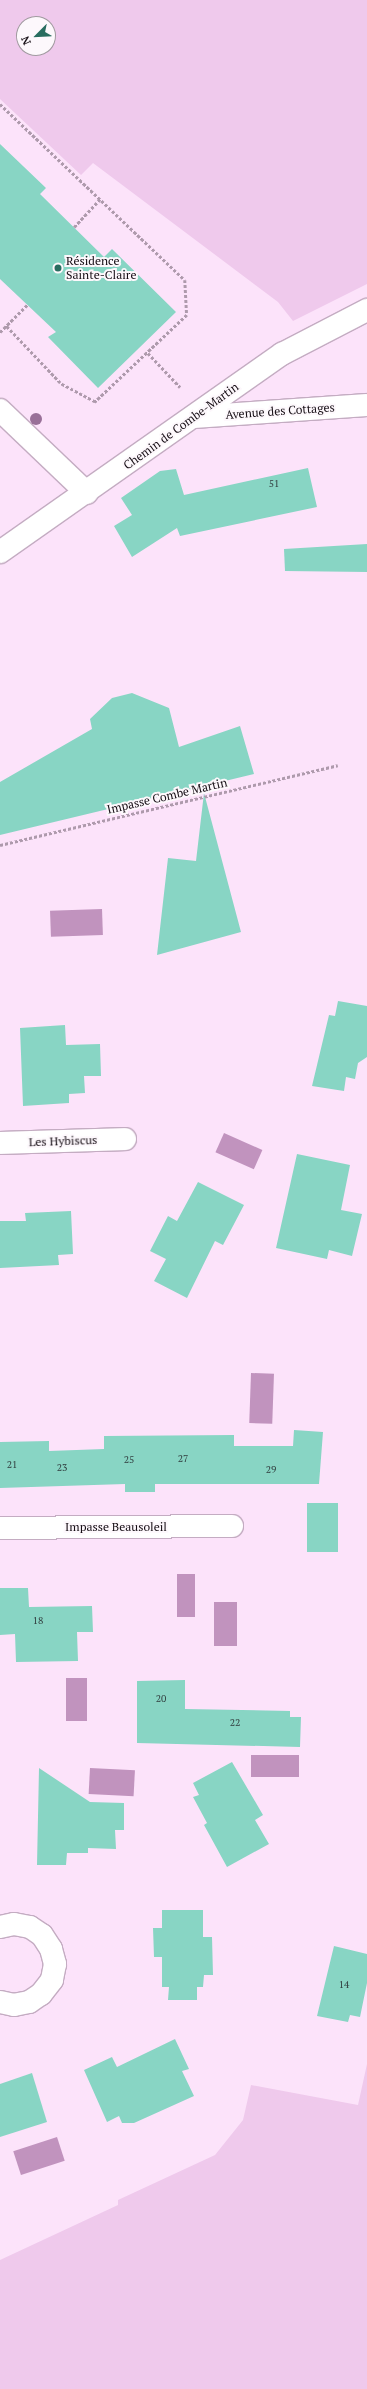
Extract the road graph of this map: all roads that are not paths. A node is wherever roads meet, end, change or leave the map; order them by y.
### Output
1 (367, 310) edge
2 (367, 405) edge
3 (0, 410) edge
4 (194, 417) junction
5 (87, 493) junction
6 (0, 552) edge
7 (125, 1139) dead end
8 (0, 1143) edge
9 (232, 1526) dead end
10 (0, 1528) edge
11 (0, 1927) edge
12 (0, 2002) edge

1 - 4 street, Chemin de Combe-Martin
2 - 4 street, Avenue des Cottages
3 - 5 street
4 - 5 street, Chemin de Combe-Martin
5 - 6 street, Chemin de Combe-Martin
7 - 8 street, Les Hybiscus
9 - 10 street, Impasse Beausoleil
11 - 12 street

